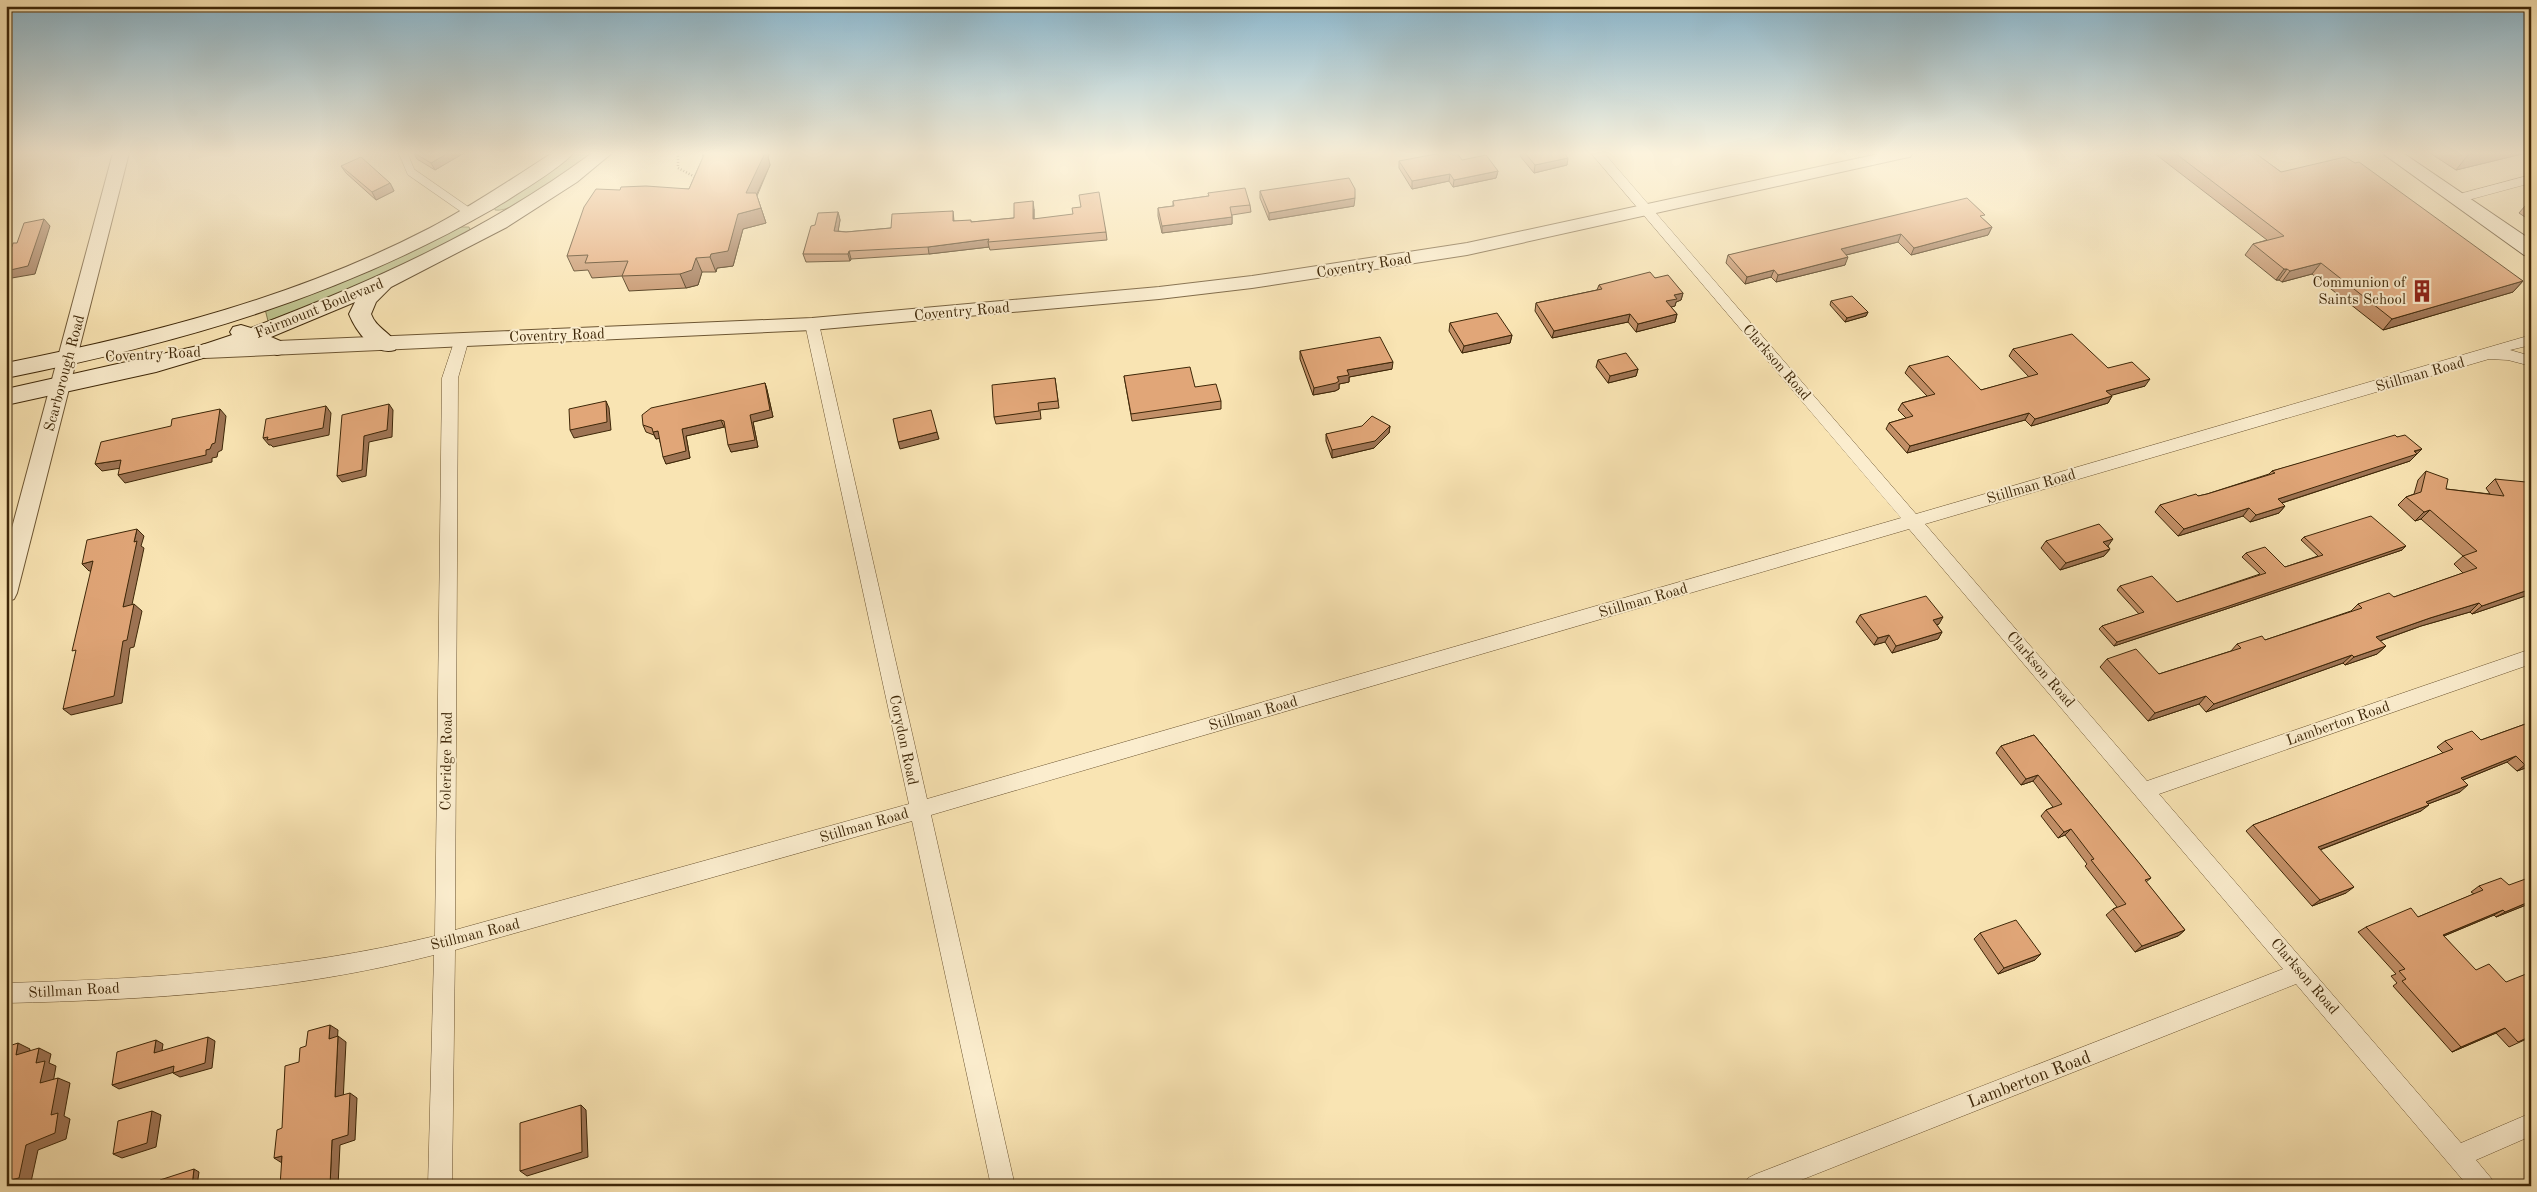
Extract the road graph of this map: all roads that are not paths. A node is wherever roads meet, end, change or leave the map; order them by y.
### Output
1 (107, 209) edge
2 (464, 209) edge
3 (477, 209) edge
4 (521, 209) edge
5 (1645, 209) edge
6 (1658, 209) edge
7 (2471, 209) edge
8 (1647, 211) junction
9 (470, 213) junction
10 (492, 227) junction
11 (2531, 250) edge
12 (385, 281) junction
13 (243, 312) junction
14 (812, 324) junction
15 (250, 337) junction
16 (462, 339) junction
17 (2531, 340) edge
18 (387, 345) junction
19 (276, 348) junction
20 (205, 352) junction
21 (6, 355) edge
22 (2486, 355) junction
23 (68, 359) junction
24 (2531, 361) edge
25 (6, 371) edge
26 (62, 384) junction
27 (6, 385) edge
28 (6, 397) edge
29 (1913, 521) junction
30 (6, 593) edge
31 (2531, 656) edge
32 (2145, 790) junction
33 (919, 809) junction
34 (445, 942) junction
35 (2302, 972) junction
36 (6, 993) edge
37 (2531, 1124) edge
38 (2458, 1156) junction
39 (440, 1186) edge
40 (1003, 1186) edge
41 (1756, 1186) edge
42 (2483, 1186) edge

1 - 23 street, Scarborough Road
2 - 9 lane
3 - 9 main road, Fairmount Boulevard
4 - 10 main road, Fairmount Boulevard
5 - 8 street, Clarkson Road
6 - 8 street, Coventry Road
7 - 11 main road
8 - 14 street, Coventry Road
8 - 29 street, Clarkson Road
9 - 10 main road
9 - 13 main road, Fairmount Boulevard
10 - 12 main road, Fairmount Boulevard
12 - 15 main road, Fairmount Boulevard
12 - 18 main road
13 - 15 main road
13 - 23 main road, Fairmount Boulevard
14 - 16 street, Coventry Road
14 - 33 street, Corydon Road
15 - 19 main road
15 - 20 main road, Fairmount Boulevard
16 - 18 street, Coventry Road
16 - 34 street, Coleridge Road
17 - 22 street, Stillman Road
18 - 19 street, Coventry Road
19 - 20 street, Coventry Road
20 - 23 main road, Coventry Road
20 - 26 main road, Fairmount Boulevard
21 - 23 main road, Coventry Road
22 - 24 street, Stillman Road
22 - 29 street, Stillman Road
23 - 25 main road, Fairmount Boulevard
23 - 26 street, Scarborough Road
26 - 27 main road
26 - 28 main road, Fairmount Boulevard
26 - 30 street, Scarborough Road
29 - 32 street, Clarkson Road
29 - 33 street, Stillman Road
31 - 32 street, Lamberton Road
32 - 35 street, Clarkson Road
33 - 34 street, Stillman Road
33 - 40 street, Corydon Road
34 - 36 street, Stillman Road
34 - 39 street, Coleridge Road
35 - 38 street, Clarkson Road
35 - 41 street, Lamberton Road
37 - 38 street
38 - 42 street, Clarkson Road

